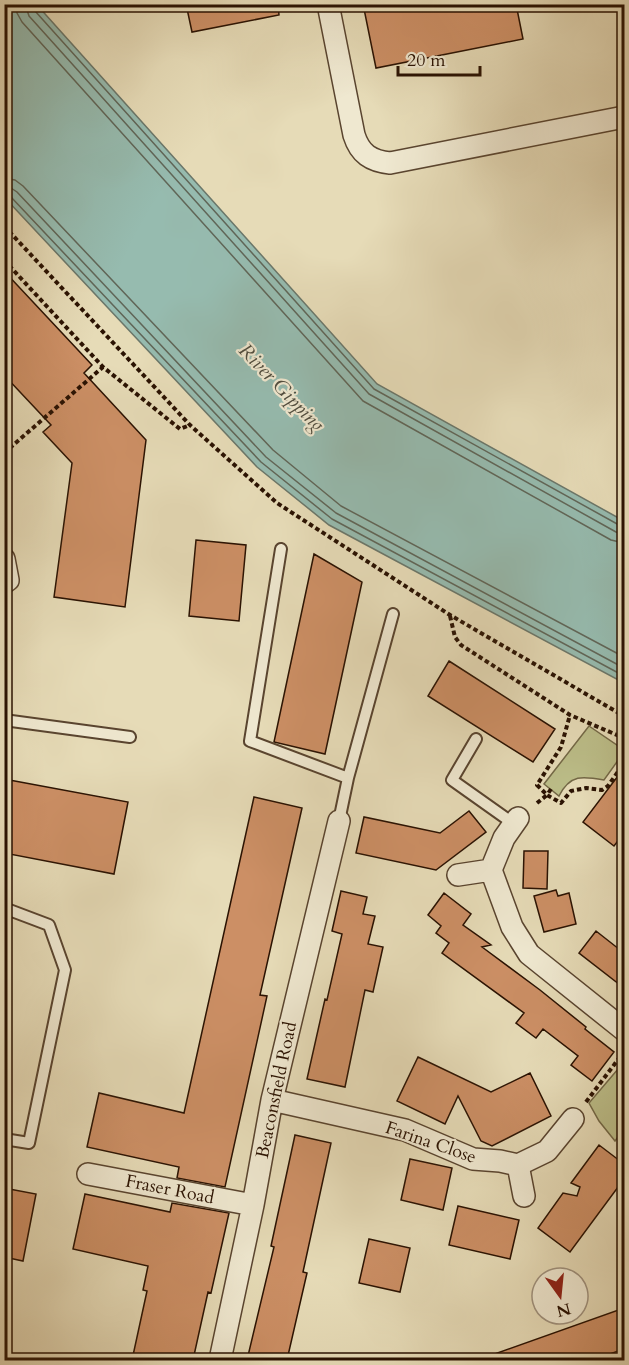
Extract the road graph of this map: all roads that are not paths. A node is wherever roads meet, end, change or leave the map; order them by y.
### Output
1 (328, 4) edge
2 (624, 117) edge
3 (281, 549) dead end
4 (4, 559) edge
5 (4, 584) edge
6 (393, 614) dead end
7 (4, 720) edge
8 (130, 737) dead end
9 (476, 739) dead end
10 (348, 778) junction
11 (339, 821) joint
12 (516, 821) joint
13 (491, 870) junction
14 (458, 875) dead end
15 (4, 908) edge
16 (624, 1030) edge
17 (272, 1100) junction
18 (573, 1119) road end
19 (4, 1139) edge
20 (518, 1166) junction
21 (88, 1174) dead end
22 (524, 1196) dead end
23 (253, 1205) junction
24 (220, 1360) edge

1 - 2 street
3 - 10 lane
4 - 5 street
6 - 10 lane
7 - 8 lane
9 - 12 lane
10 - 11 lane
11 - 17 street, Beaconsfield Road
12 - 13 street
13 - 14 street
13 - 16 street
15 - 19 lane
17 - 20 street, Farina Close
17 - 23 street, Beaconsfield Road
18 - 20 street
20 - 22 street
21 - 23 street, Fraser Road
23 - 24 street, Beaconsfield Road

